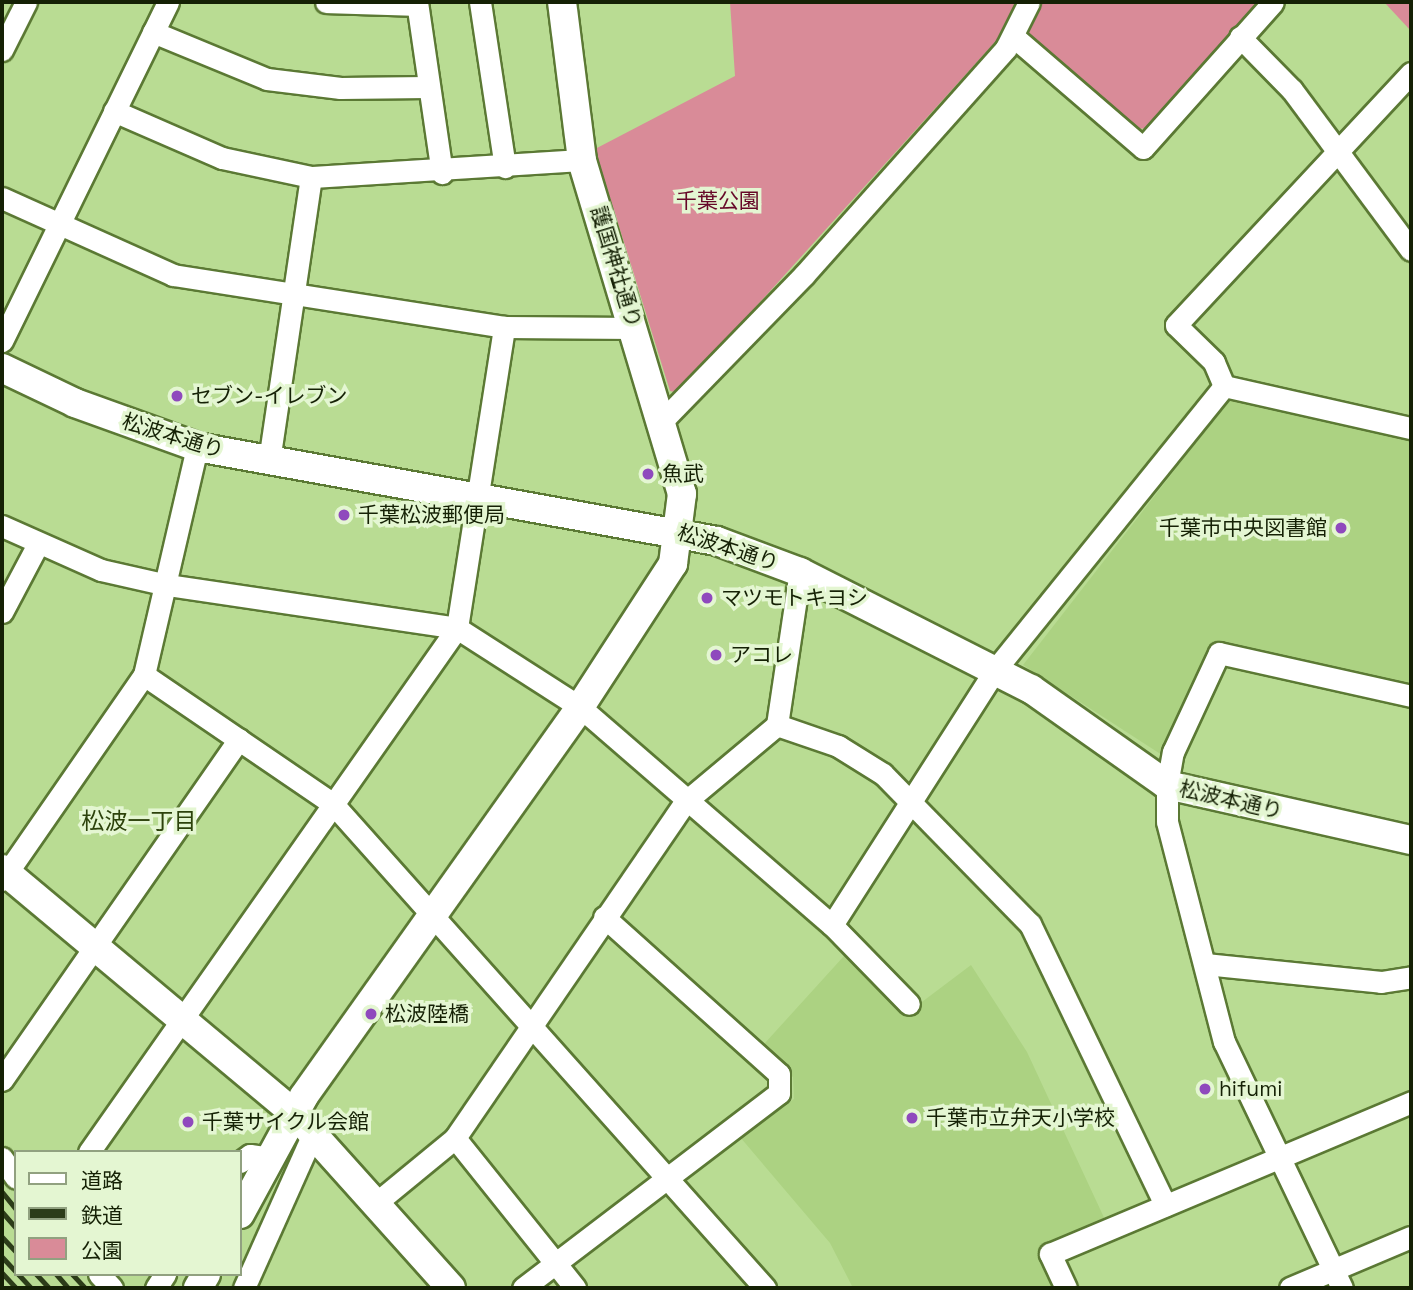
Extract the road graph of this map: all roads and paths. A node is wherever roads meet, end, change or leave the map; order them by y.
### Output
1 (26, 2) edge
2 (168, 2) edge
3 (326, 2) edge
4 (480, 2) edge
5 (562, 2) edge
6 (1028, 2) edge
7 (1273, 2) edge
8 (417, 4) edge
9 (153, 32) junction
10 (1014, 37) junction
11 (1240, 37) junction
12 (2, 50) edge
13 (1407, 86) edge
14 (428, 87) junction
15 (114, 110) junction
16 (1336, 151) junction
17 (582, 160) junction
18 (505, 167) junction
19 (442, 173) junction
20 (311, 177) junction
21 (2, 198) edge
22 (57, 225) junction
23 (1411, 250) edge
24 (292, 295) junction
25 (504, 327) junction
26 (635, 328) junction
27 (2, 341) edge
28 (2, 368) edge
29 (1224, 386) junction
30 (663, 420) junction
31 (1411, 428) edge
32 (197, 447) junction
33 (269, 461) junction
34 (478, 496) junction
35 (2, 526) edge
36 (681, 530) junction
37 (38, 544) junction
38 (800, 572) junction
39 (167, 585) junction
40 (2, 612) edge
41 (457, 628) junction
42 (995, 670) junction
43 (144, 675) junction
44 (1411, 696) edge
45 (579, 707) junction
46 (777, 725) junction
47 (239, 739) junction
48 (1167, 785) junction
49 (913, 800) junction
50 (685, 802) junction
51 (333, 804) junction
52 (1411, 840) edge
53 (3, 874) edge
54 (430, 911) junction
55 (604, 917) junction
56 (832, 925) junction
57 (96, 947) junction
58 (1205, 964) junction
59 (1411, 977) edge
60 (909, 1004) dead end
61 (530, 1024) junction
62 (183, 1026) junction
63 (2, 1080) edge
64 (1411, 1102) edge
65 (294, 1113) junction
66 (312, 1136) junction
67 (455, 1138) junction
68 (90, 1150) edge
69 (1276, 1157) junction
70 (2, 1158) edge
71 (258, 1165) edge
72 (14, 1175) edge
73 (664, 1175) junction
74 (376, 1203) junction
75 (1165, 1205) junction
76 (242, 1209) edge
77 (1411, 1237) edge
78 (553, 1261) junction
79 (1337, 1279) edge
80 (444, 1286) edge
81 (244, 1288) edge
82 (523, 1288) edge
83 (575, 1288) edge
84 (765, 1288) edge
85 (1066, 1288) edge
86 (1290, 1288) edge

1 - 12 street
2 - 9 street
3 - 8 street
4 - 18 street
5 - 17 street, 護国神社通り
6 - 10 street
7 - 11 street
8 - 14 street
9 - 14 street
9 - 15 street
10 - 11 street
10 - 30 street
11 - 16 street
13 - 16 street
14 - 19 street
15 - 20 street
15 - 22 street
16 - 23 street
16 - 29 street
17 - 18 street
17 - 26 street, 護国神社通り
18 - 19 street
19 - 20 street
20 - 24 street
21 - 22 street
22 - 24 street
22 - 27 street
24 - 25 street
24 - 33 street
25 - 26 street
25 - 34 street
26 - 30 street, 護国神社通り
28 - 32 street, 松波本通り
29 - 31 street
29 - 42 street
30 - 36 street, 護国神社通り
32 - 33 street, 松波本通り
32 - 39 street
33 - 34 street, 松波本通り
34 - 36 street, 松波本通り
34 - 41 street
35 - 37 street
36 - 38 street, 松波本通り
36 - 45 street, 護国神社通り
37 - 39 street
37 - 40 street
38 - 42 street, 松波本通り
38 - 46 street
39 - 41 street
39 - 43 street
41 - 45 street
41 - 51 street
42 - 48 street, 松波本通り
42 - 49 street
43 - 47 street
43 - 53 street
44 - 48 street
45 - 50 street
45 - 54 street, 護国神社通り
46 - 49 street
46 - 50 street
47 - 51 street
47 - 57 street
48 - 52 street, 松波本通り
48 - 58 street
49 - 56 street
49 - 75 street
50 - 55 street
50 - 56 street
51 - 54 street
51 - 62 street
53 - 57 street
54 - 61 street
54 - 65 street, 護国神社通り
55 - 61 street
55 - 73 street
56 - 60 street
57 - 62 street
57 - 63 street
58 - 59 street
58 - 69 street
61 - 67 street
61 - 73 street
62 - 65 street
62 - 68 street
64 - 69 street
65 - 66 street
65 - 71 street, 護国神社通り
66 - 74 street
66 - 81 street
67 - 74 street
67 - 78 street
69 - 75 street
69 - 79 street
70 - 72 street
71 - 76 street
73 - 78 street
73 - 84 street
74 - 80 street
75 - 85 street
77 - 79 street
78 - 82 street
78 - 83 street
79 - 86 street

